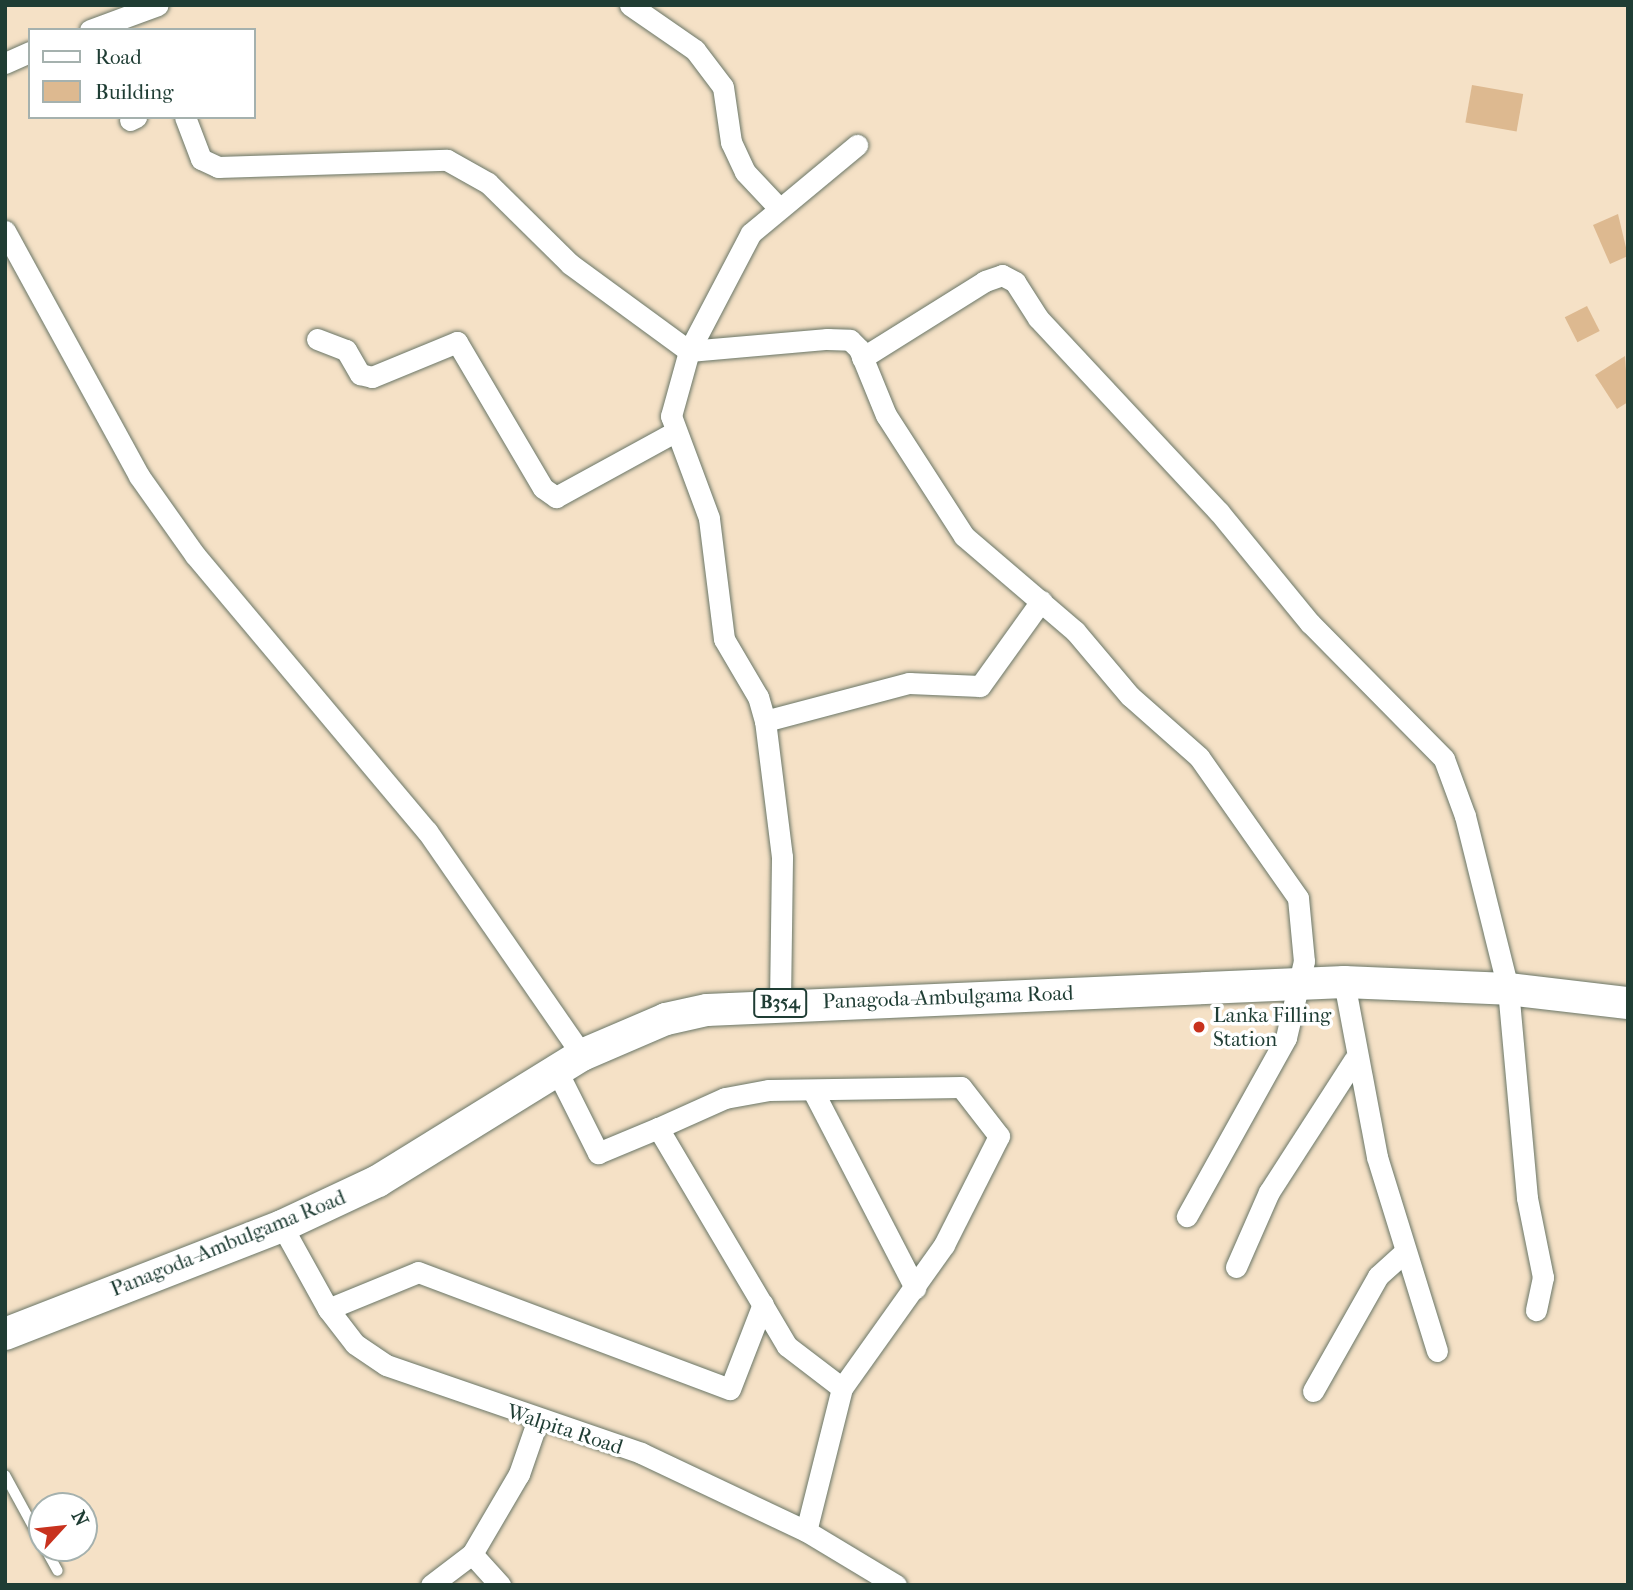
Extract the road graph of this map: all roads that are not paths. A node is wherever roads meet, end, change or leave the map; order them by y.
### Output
1 (158, 5) edge
2 (630, 5) edge
3 (95, 28) edge
4 (28, 53) edge
5 (5, 63) edge
6 (186, 119) edge
7 (857, 145) dead end
8 (778, 207) junction
9 (5, 231) edge
10 (317, 339) dead end
11 (689, 351) junction
12 (862, 358) junction
13 (673, 433) junction
14 (1041, 601) junction
15 (765, 722) junction
16 (1344, 982) junction
17 (1302, 984) junction
18 (1508, 989) junction
19 (780, 1003) junction
20 (1628, 1003) edge
21 (1354, 1060) junction
22 (570, 1063) junction
23 (814, 1093) junction
24 (658, 1128) junction
25 (1187, 1216) dead end
26 (282, 1226) junction
27 (1405, 1252) junction
28 (1237, 1266) dead end
29 (915, 1288) junction
30 (763, 1304) junction
31 (328, 1309) junction
32 (1536, 1310) dead end
33 (5, 1334) edge
34 (1437, 1351) dead end
35 (842, 1388) junction
36 (1313, 1391) dead end
37 (537, 1422) junction
38 (5, 1475) edge
39 (28, 1517) edge
40 (806, 1531) junction
41 (472, 1555) junction
42 (53, 1562) edge
43 (58, 1571) dead end
44 (431, 1585) edge
45 (500, 1585) edge
46 (896, 1585) edge

1 - 3 street
2 - 8 street
4 - 5 street
6 - 11 street
7 - 8 street
8 - 11 street
9 - 22 street
10 - 13 street
11 - 12 street
11 - 13 street
12 - 14 street
12 - 18 street
13 - 15 street
14 - 15 street
14 - 17 street
15 - 19 street
16 - 17 main road, Panagoda-Ambulgama Road / B354
16 - 18 main road, Panagoda-Ambulgama Road / B354
16 - 21 street
17 - 19 main road, Panagoda-Ambulgama Road / B354
17 - 25 street
18 - 20 main road, Panagoda-Ambulgama Road / B354
18 - 32 street
19 - 22 main road, Panagoda-Ambulgama Road / B354
21 - 27 street
21 - 28 street
22 - 24 street
22 - 26 main road, Panagoda-Ambulgama Road / B354
23 - 24 street
23 - 29 street
23 - 29 street
24 - 30 street
26 - 31 street, Walpita Road
26 - 33 main road, Panagoda-Ambulgama Road / B354
27 - 34 street
27 - 36 street
29 - 35 street
30 - 31 street
30 - 35 street
31 - 37 street, Walpita Road
35 - 40 street
37 - 40 street, Walpita Road
37 - 41 street
38 - 39 lane
40 - 46 street, Walpita Road
41 - 44 street
41 - 45 street
42 - 43 lane

